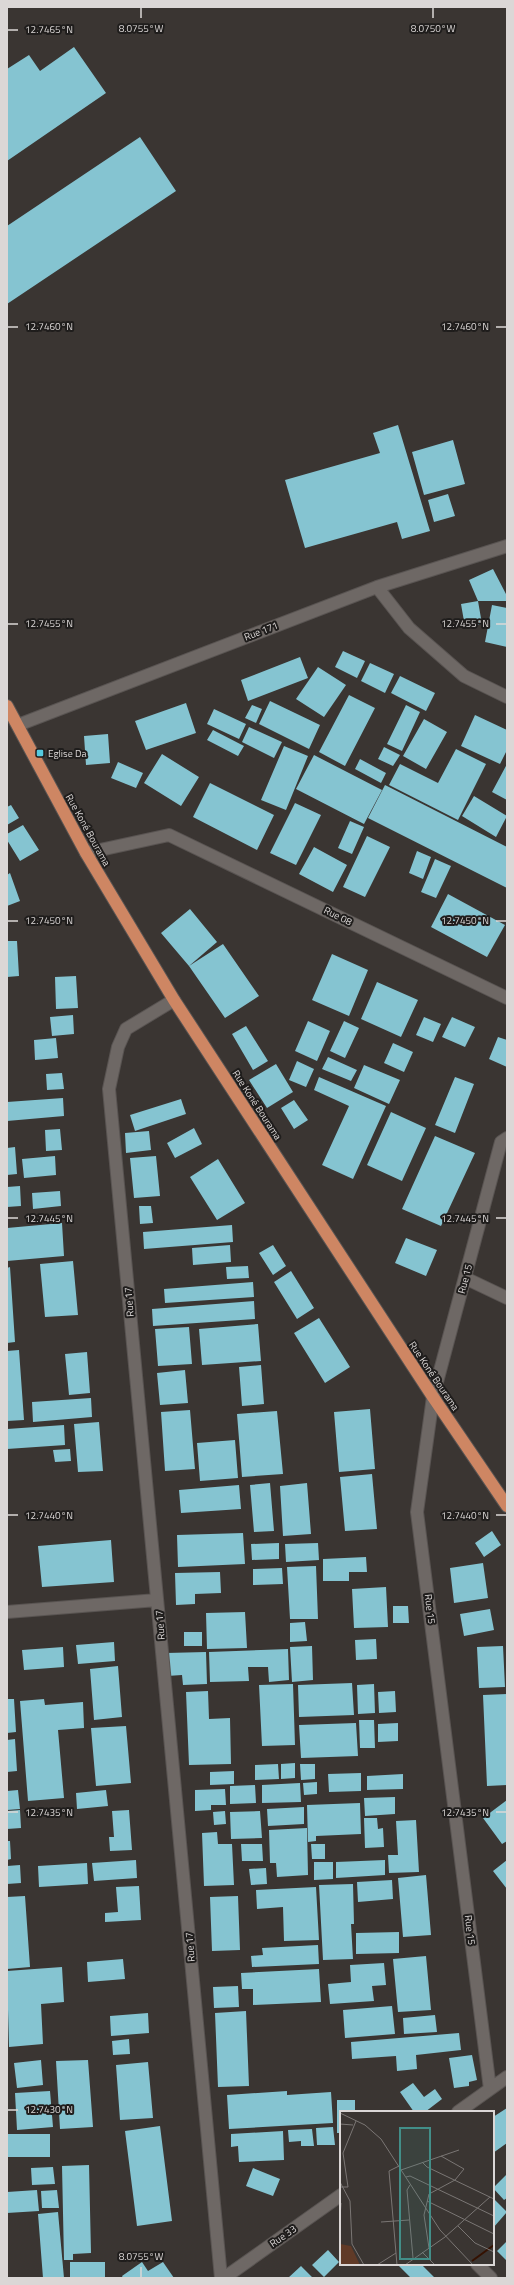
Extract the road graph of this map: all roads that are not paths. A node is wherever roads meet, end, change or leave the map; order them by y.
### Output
1 (507, 546) edge
2 (377, 587) junction
3 (507, 697) edge
4 (7, 706) edge
5 (18, 725) junction
6 (86, 853) junction
7 (507, 998) edge
8 (174, 1000) junction
9 (507, 1138) edge
10 (465, 1278) junction
11 (507, 1298) edge
12 (433, 1397) junction
13 (507, 1506) edge
14 (157, 1600) junction
15 (7, 1612) edge
16 (507, 2077) edge
17 (490, 2089) junction
18 (459, 2111) edge
19 (340, 2196) edge
20 (478, 2265) edge
21 (221, 2278) edge
22 (224, 2278) edge
23 (491, 2278) edge

1 - 2 street, Rue 171
2 - 3 street
2 - 5 street, Rue 171
4 - 5 highway, Rue Koné Bourama
5 - 6 highway, Rue Koné Bourama
6 - 7 street, Rue 08
6 - 8 highway, Rue Koné Bourama
8 - 12 highway, Rue Koné Bourama
8 - 14 street, Rue 17
9 - 10 street, Rue 15
10 - 11 street
10 - 12 street, Rue 15
12 - 13 highway, Rue Koné Bourama
12 - 17 street, Rue 15
14 - 15 street
14 - 21 street, Rue 17
16 - 17 street
17 - 18 street
19 - 22 street, Rue 33
20 - 23 street

